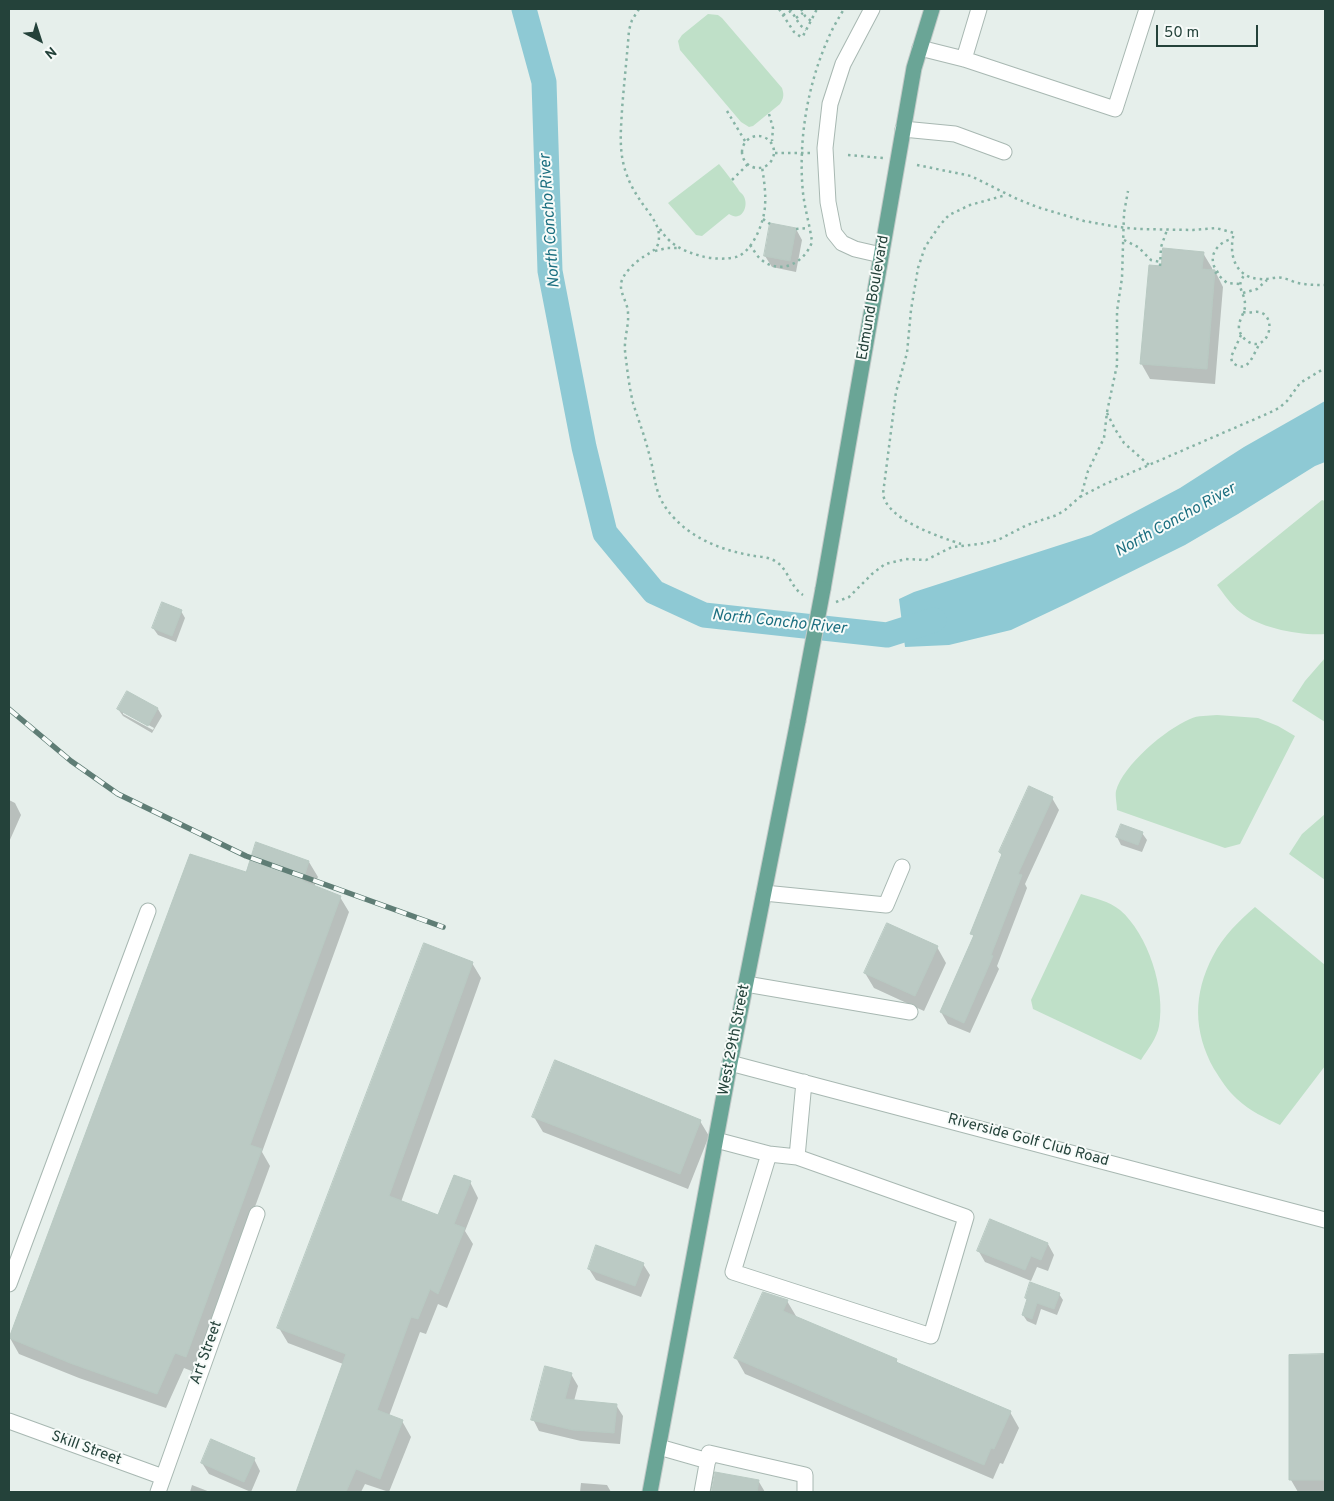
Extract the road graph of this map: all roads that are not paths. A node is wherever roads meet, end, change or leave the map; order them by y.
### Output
1 (872, 9) edge
2 (932, 9) edge
3 (979, 9) edge
4 (1147, 9) edge
5 (920, 48) junction
6 (964, 59) junction
7 (903, 129) junction
8 (1004, 152) dead end
9 (881, 255) junction
10 (823, 589) joint
11 (902, 867) dead end
12 (764, 893) junction
13 (148, 910) dead end
14 (746, 984) junction
15 (910, 1012) dead end
16 (730, 1063) junction
17 (804, 1082) junction
18 (716, 1140) junction
19 (769, 1154) junction
20 (797, 1157) junction
21 (257, 1214) dead end
22 (1325, 1220) edge
23 (9, 1284) edge
24 (9, 1421) edge
25 (658, 1448) junction
26 (708, 1461) junction
27 (163, 1477) junction
28 (158, 1492) edge
29 (650, 1492) edge
30 (702, 1492) edge
31 (805, 1492) edge

1 - 9 street
2 - 5 main road, Edmund Boulevard
3 - 6 street
4 - 6 street
5 - 6 street
5 - 7 main road, Edmund Boulevard
7 - 8 street
7 - 9 main road, Edmund Boulevard
9 - 10 main road, Edmund Boulevard
10 - 12 main road, West 29th Street, bridge
11 - 12 street
12 - 14 main road, West 29th Street
13 - 23 street
14 - 15 street
14 - 16 main road, West 29th Street
16 - 17 street, Riverside Golf Club Road
16 - 18 main road, West 29th Street
17 - 20 street
17 - 22 street, Riverside Golf Club Road
18 - 19 street
18 - 25 main road, West 29th Street
19 - 20 street
19 - 20 street
21 - 27 street, Art Street
24 - 27 street, Skill Street
25 - 26 street
25 - 29 main road, West 29th Street
26 - 30 street
26 - 31 street
27 - 28 street, Art Street

